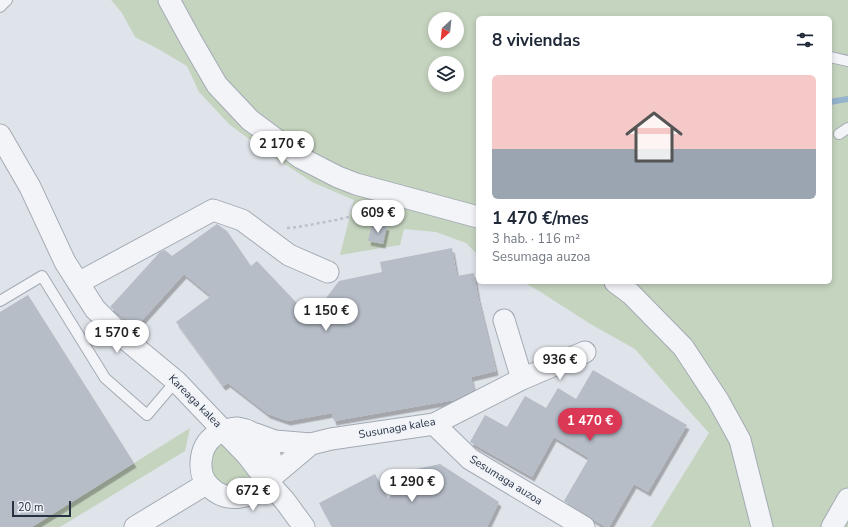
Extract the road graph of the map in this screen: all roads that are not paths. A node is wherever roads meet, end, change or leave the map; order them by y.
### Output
1 (7, 0) edge
2 (169, 0) edge
3 (0, 7) edge
4 (832, 57) edge
5 (848, 61) edge
6 (848, 128) edge
7 (839, 134) dead end
8 (0, 135) edge
9 (476, 216) edge
10 (328, 272) dead end
11 (78, 284) junction
12 (618, 284) edge
13 (0, 301) edge
14 (504, 320) dead end
15 (585, 352) dead end
16 (522, 379) junction
17 (176, 381) junction
18 (434, 424) junction
19 (224, 430) junction
20 (256, 434) junction
21 (311, 444) junction
22 (267, 481) junction
23 (206, 484) junction
24 (848, 499) edge
25 (135, 527) edge
26 (304, 527) edge
27 (584, 527) edge
28 (762, 527) edge
29 (832, 527) edge

1 - 3 lane
2 - 9 street
4 - 5 lane
6 - 7 lane
8 - 11 street, Kareaga kalea
10 - 11 street
11 - 17 street, Kareaga kalea
12 - 28 street
13 - 17 lane
14 - 16 street
15 - 16 street, Susunaga kalea
16 - 18 street, Susunaga kalea
17 - 19 street, Kareaga kalea
18 - 21 street, Susunaga kalea
18 - 27 street, Sesumaga auzoa
19 - 20 street
19 - 22 street, Kareaga kalea
19 - 23 street
20 - 21 street
20 - 22 street
21 - 22 street
22 - 23 street
22 - 26 street, Kareaga kalea
23 - 25 street
24 - 29 street

